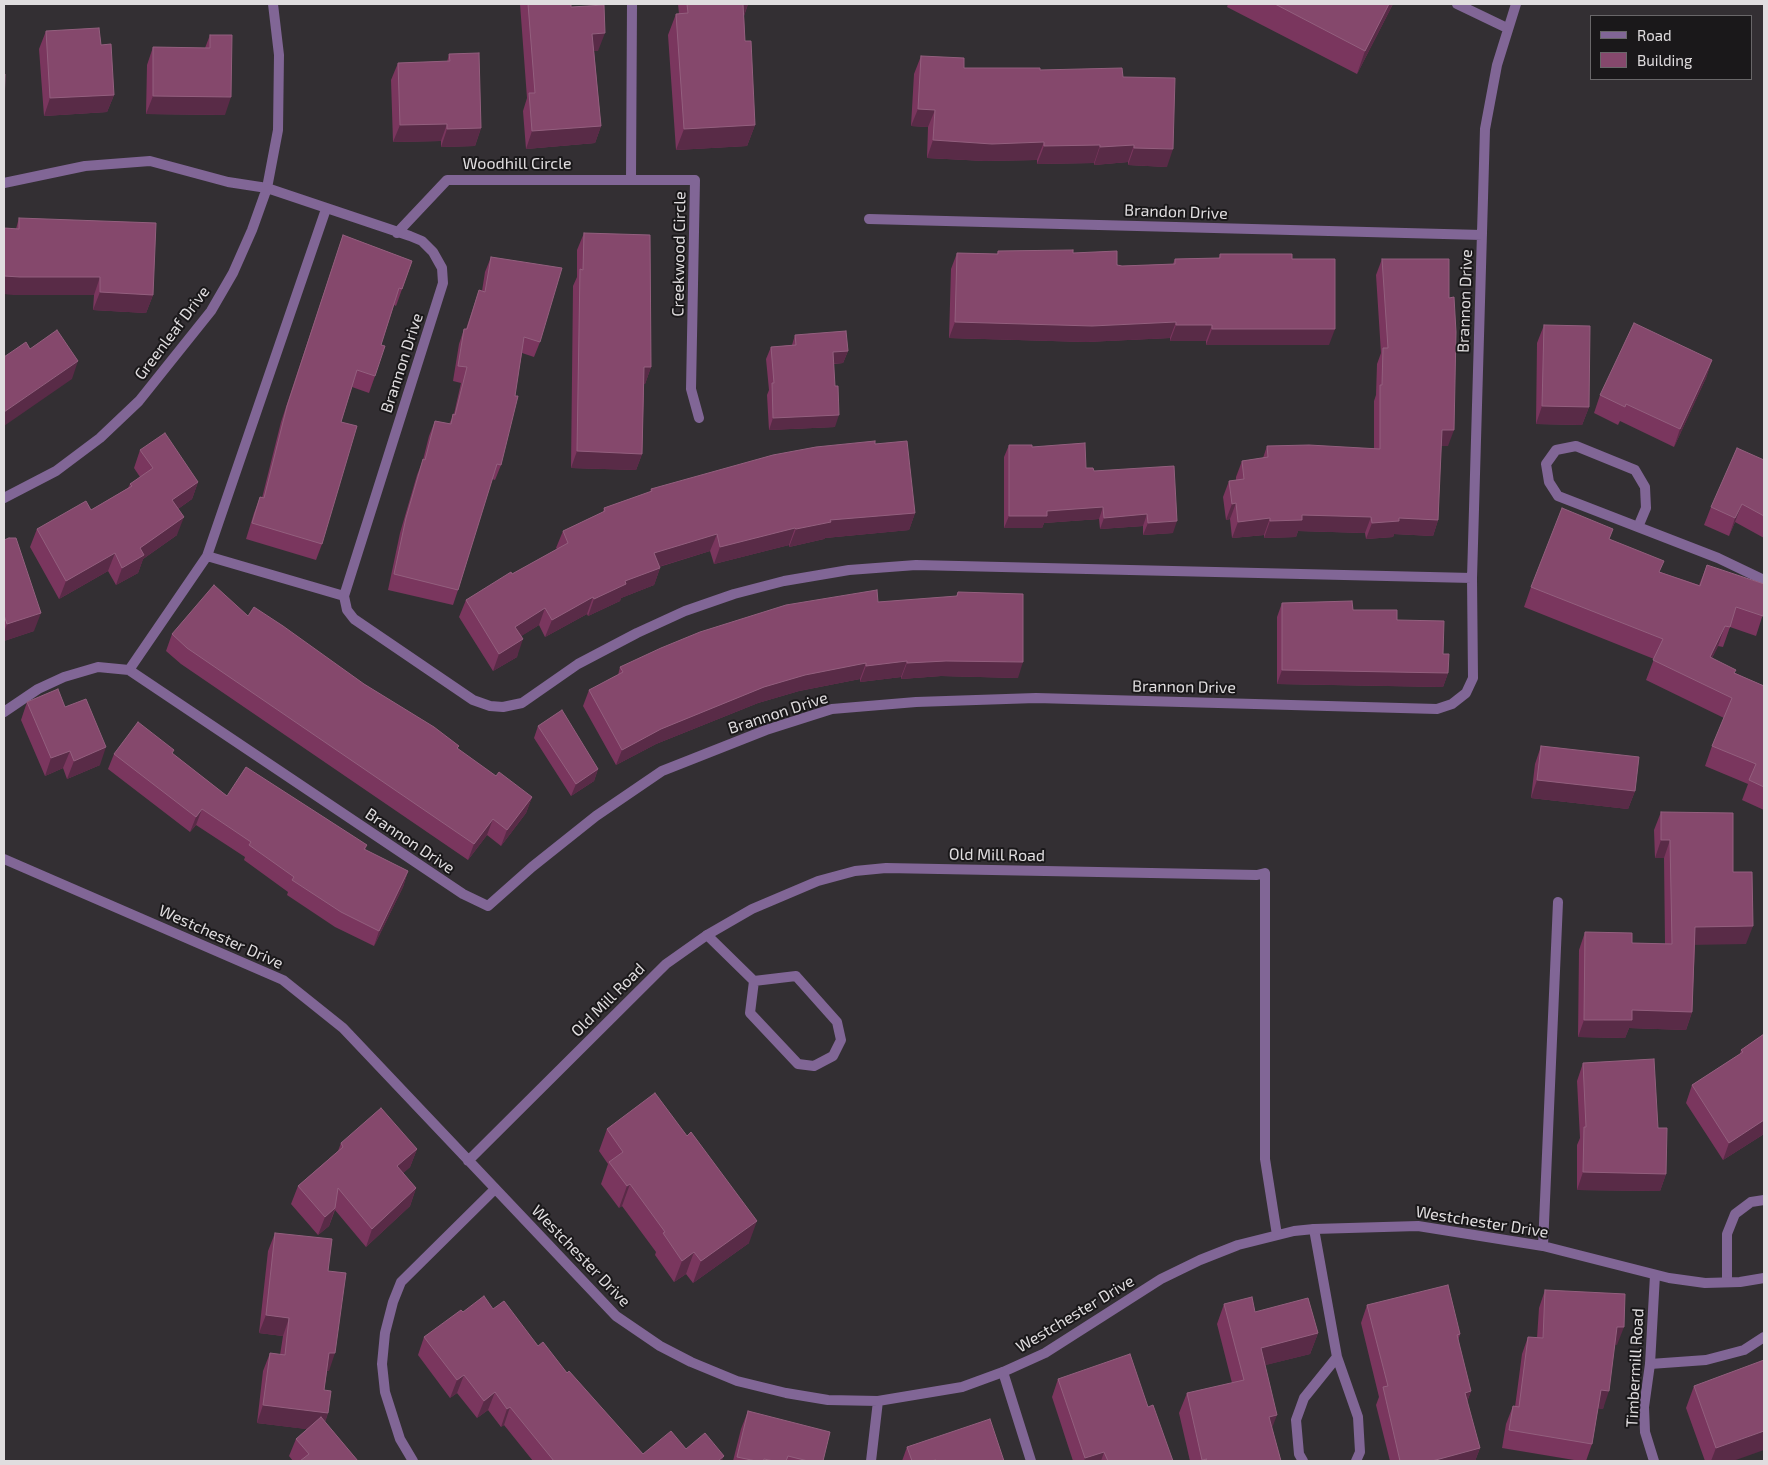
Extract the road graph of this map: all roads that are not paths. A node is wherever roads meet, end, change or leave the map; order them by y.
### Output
1 (273, 4) edge
2 (632, 4) edge
3 (1457, 4) edge
4 (1516, 4) edge
5 (1507, 28) junction
6 (631, 179) junction
7 (4, 183) edge
8 (267, 188) junction
9 (326, 209) junction
10 (869, 219) dead end
11 (396, 233) junction
12 (1482, 235) junction
13 (699, 418) dead end
14 (4, 498) edge
15 (1638, 527) junction
16 (207, 556) junction
17 (1472, 578) junction
18 (1764, 580) edge
19 (344, 596) junction
20 (129, 670) junction
21 (4, 712) edge
22 (4, 859) edge
23 (1558, 902) dead end
24 (707, 935) junction
25 (754, 981) junction
26 (468, 1160) junction
27 (496, 1189) junction
28 (1764, 1200) edge
29 (1314, 1229) junction
30 (1277, 1235) junction
31 (1543, 1246) junction
32 (1654, 1275) junction
33 (1764, 1278) edge
34 (1727, 1282) junction
35 (1764, 1337) edge
36 (1337, 1357) junction
37 (1650, 1364) junction
38 (1003, 1372) junction
39 (878, 1401) junction
40 (412, 1461) edge
41 (870, 1461) edge
42 (1031, 1461) edge
43 (1302, 1461) edge
44 (1356, 1461) edge
45 (1654, 1461) edge

1 - 8 street, Greenleaf Drive
2 - 6 street
3 - 5 street
4 - 5 street, Brannon Drive
5 - 12 street, Brannon Drive
6 - 11 street, Woodhill Circle
6 - 13 street, Creekwood Circle
7 - 8 street, Brannon Drive
8 - 9 street, Brannon Drive
8 - 14 street, Greenleaf Drive
9 - 11 street, Brannon Drive
9 - 16 street
10 - 12 street, Brandon Drive
11 - 19 street, Brannon Drive
12 - 17 street, Brannon Drive
15 - 15 street
15 - 18 street
16 - 19 street
16 - 20 street
17 - 19 street
17 - 20 street, Brannon Drive
20 - 21 street, Brannon Drive
22 - 26 street, Westchester Drive
23 - 31 street
24 - 25 street
24 - 26 street, Old Mill Road
24 - 30 street, Old Mill Road
25 - 25 street
26 - 27 street, Westchester Drive
27 - 39 street, Westchester Drive
27 - 40 street
28 - 34 street
29 - 30 street, Westchester Drive
29 - 31 street, Westchester Drive
29 - 36 street
30 - 38 street, Westchester Drive
31 - 32 street, Westchester Drive
32 - 34 street, Westchester Drive
32 - 37 street, Timbermill Road
33 - 34 street, Westchester Drive
35 - 37 street
36 - 43 street
36 - 44 street
37 - 45 street, Timbermill Road
38 - 39 street, Westchester Drive
38 - 42 street
39 - 41 street

